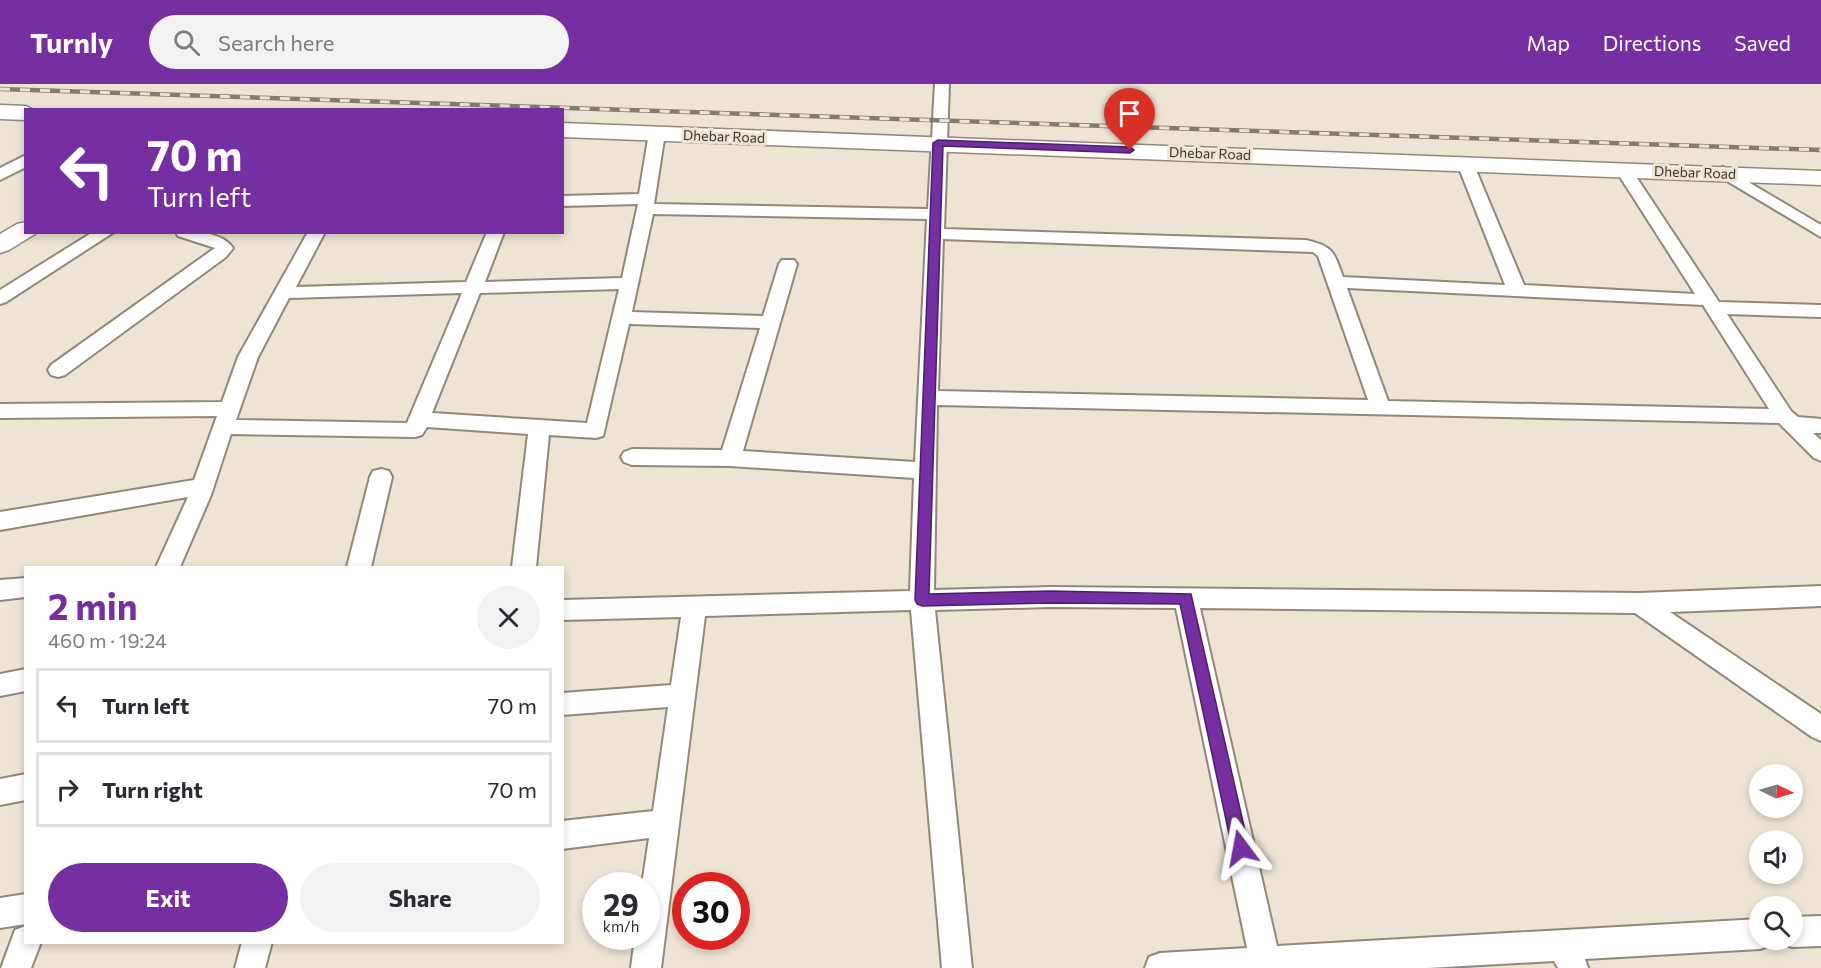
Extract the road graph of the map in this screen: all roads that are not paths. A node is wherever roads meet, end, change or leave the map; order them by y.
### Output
1 (942, 84) edge
2 (0, 112) edge
3 (24, 112) edge
4 (564, 130) edge
5 (657, 133) junction
6 (938, 143) junction
7 (24, 161) edge
8 (1465, 163) junction
9 (1623, 169) junction
10 (1723, 172) junction
11 (0, 175) edge
12 (1821, 178) edge
13 (564, 201) edge
14 (647, 204) junction
15 (24, 219) edge
16 (935, 224) junction
17 (24, 230) edge
18 (1821, 232) edge
19 (0, 233) edge
20 (103, 234) edge
21 (199, 234) edge
22 (317, 234) edge
23 (495, 234) edge
24 (228, 238) edge
25 (0, 245) edge
26 (788, 264) dead end
27 (1336, 282) junction
28 (630, 283) junction
29 (474, 286) junction
30 (1517, 291) junction
31 (283, 293) junction
32 (0, 298) edge
33 (1711, 304) junction
34 (1821, 311) edge
35 (622, 318) junction
36 (771, 322) junction
37 (58, 370) dead end
38 (928, 398) junction
39 (1381, 409) junction
40 (0, 411) edge
41 (227, 418) junction
42 (419, 419) junction
43 (1788, 420) junction
44 (1821, 426) edge
45 (539, 427) junction
46 (1821, 453) edge
47 (632, 457) dead end
48 (730, 458) junction
49 (926, 471) junction
50 (381, 477) dead end
51 (202, 487) junction
52 (0, 521) edge
53 (168, 566) edge
54 (359, 566) edge
55 (524, 566) edge
56 (24, 587) edge
57 (0, 590) edge
58 (1821, 596) edge
59 (1186, 598) junction
60 (922, 600) junction
61 (1639, 603) junction
62 (694, 607) junction
63 (564, 610) edge
64 (24, 680) edge
65 (0, 685) edge
66 (682, 695) junction
67 (564, 704) edge
68 (1821, 729) edge
69 (24, 787) edge
70 (0, 792) edge
71 (665, 824) junction
72 (564, 835) edge
73 (24, 909) edge
74 (0, 913) edge
75 (1821, 931) edge
76 (1803, 932) edge
77 (1749, 935) edge
78 (25, 944) edge
79 (257, 944) edge
80 (1568, 957) edge
81 (1266, 965) edge
82 (16, 968) edge
83 (250, 968) edge
84 (646, 968) edge
85 (957, 968) edge
86 (1160, 968) edge

1 - 6 street
2 - 3 street
4 - 5 street, Dhebar Road
5 - 6 street, Dhebar Road
5 - 14 street
6 - 8 street, Dhebar Road
6 - 16 street
7 - 11 street
8 - 9 street, Dhebar Road
8 - 30 street
9 - 10 street, Dhebar Road
9 - 33 street
10 - 12 street, Dhebar Road
10 - 18 street
13 - 14 street
14 - 16 street
14 - 28 street
15 - 19 street
16 - 27 street
16 - 38 street
17 - 25 street
20 - 32 street
21 - 24 street
22 - 31 street
23 - 29 street
24 - 37 street
26 - 36 street
27 - 30 street
27 - 39 street
28 - 29 street
28 - 35 street
29 - 31 street
29 - 42 street
30 - 33 street
31 - 41 street
33 - 34 street
33 - 43 street
35 - 36 street
35 - 45 street
36 - 48 street
38 - 39 street
38 - 49 street
39 - 43 street
40 - 41 street
41 - 42 street
41 - 51 street
42 - 45 street
43 - 44 street
43 - 46 street
45 - 55 street
47 - 48 street
48 - 49 street
49 - 60 street
50 - 54 street
51 - 52 street
51 - 53 street
56 - 57 street
58 - 61 street
59 - 60 street
59 - 61 street
59 - 81 street
60 - 62 street
60 - 85 street
61 - 68 street
62 - 63 street
62 - 66 street
64 - 65 street
66 - 67 street
66 - 71 street
69 - 70 street
71 - 72 street
71 - 84 street
73 - 74 street
75 - 76 street
77 - 80 street
78 - 82 street
79 - 83 street
80 - 81 street
81 - 86 street

